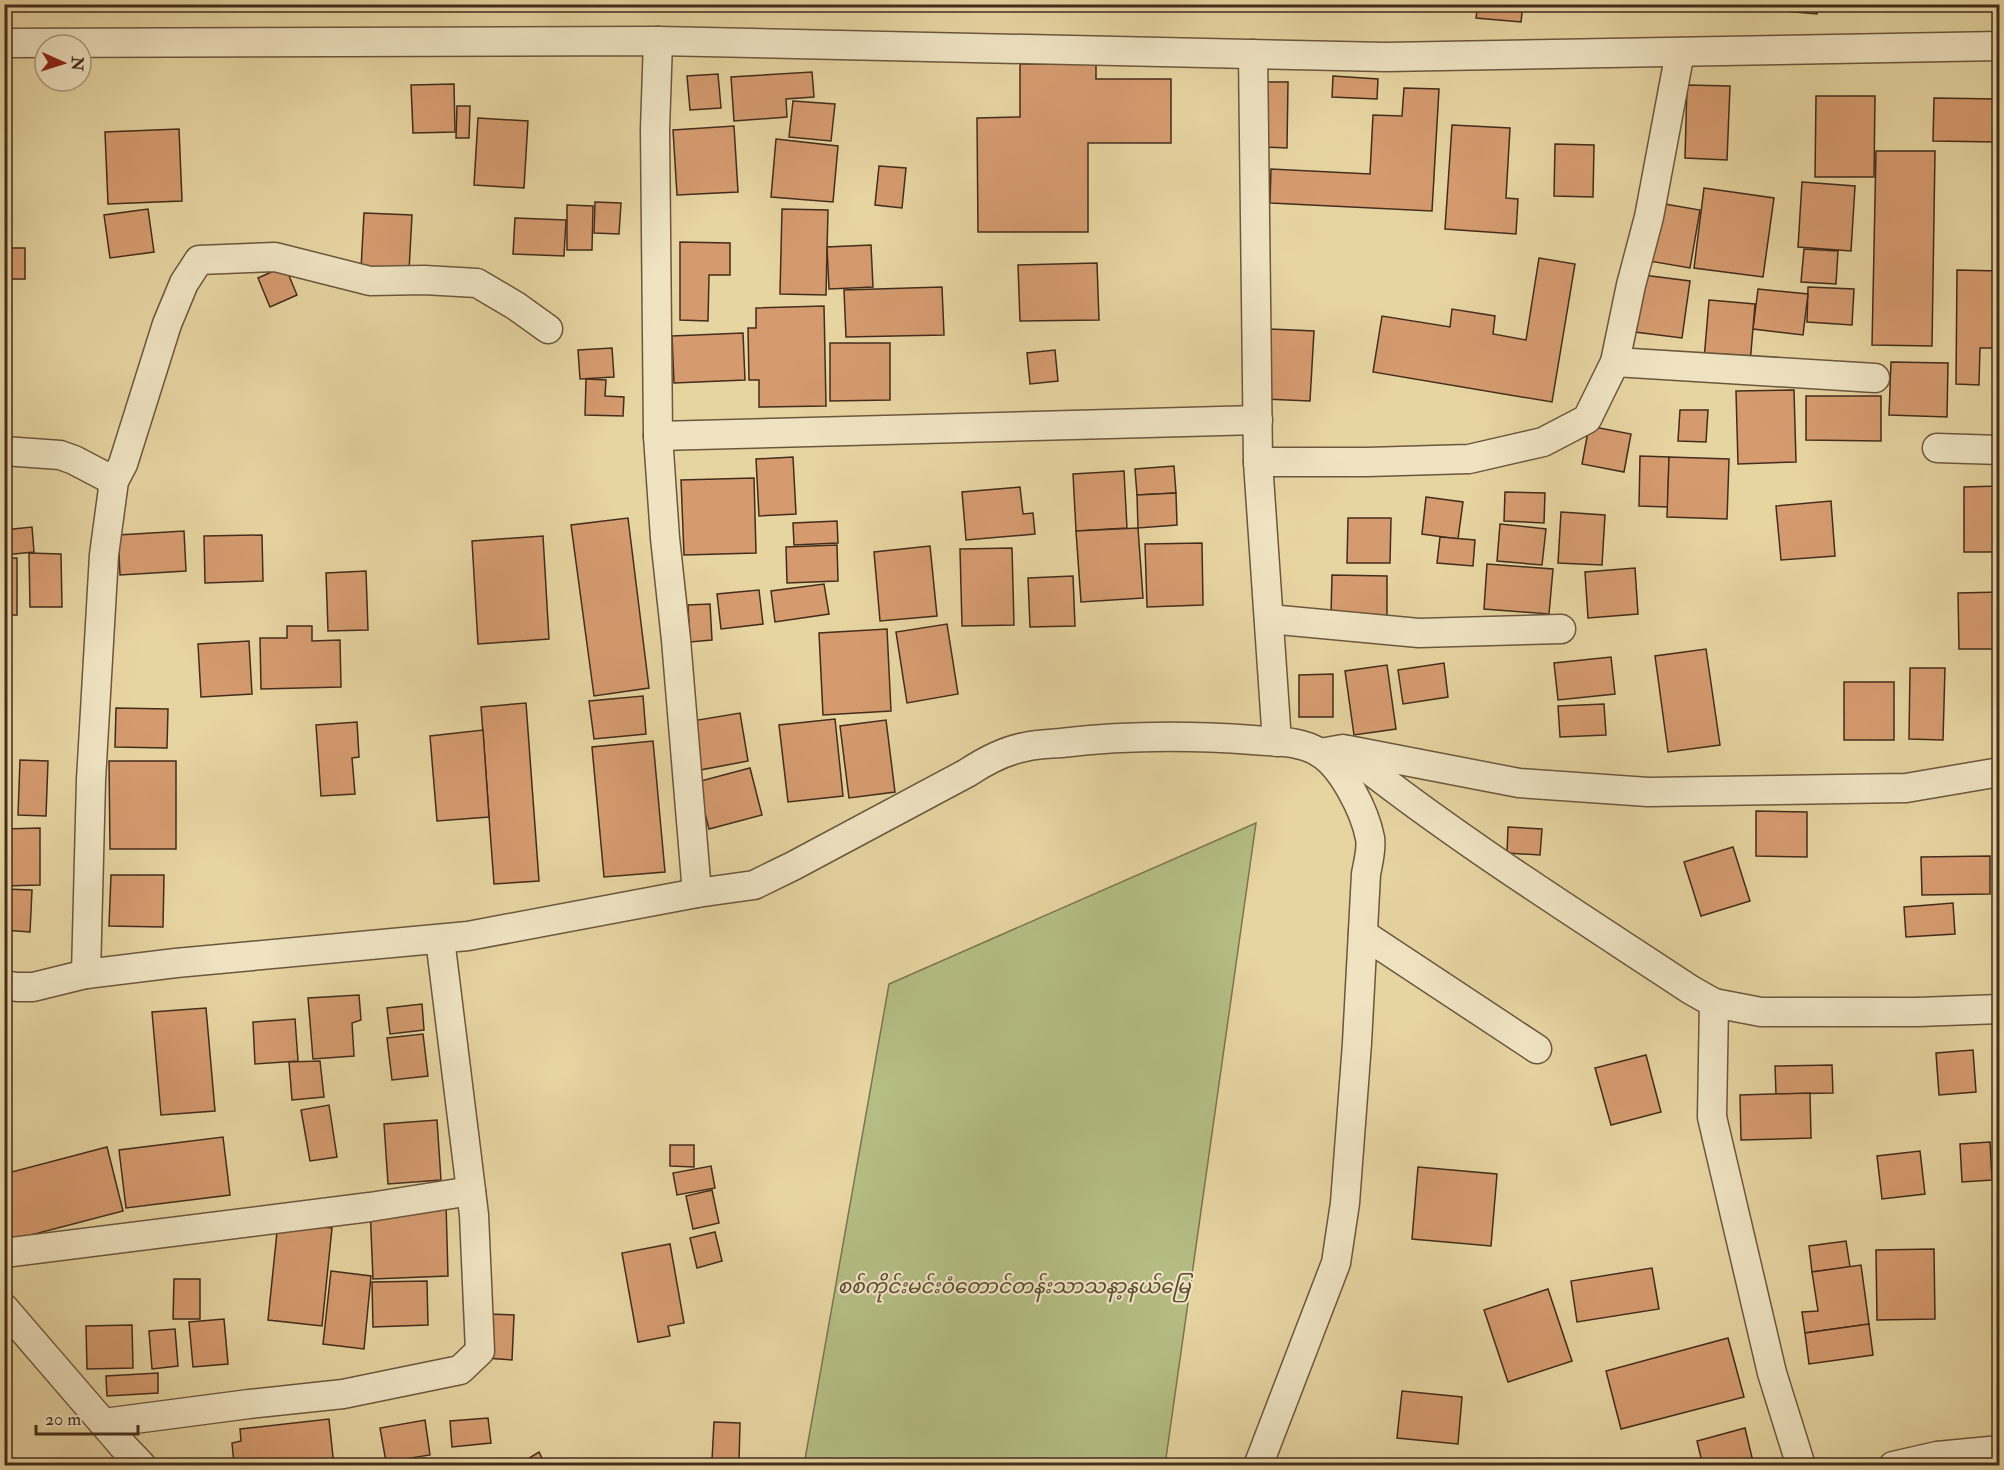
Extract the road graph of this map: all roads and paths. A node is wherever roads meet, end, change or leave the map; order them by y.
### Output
1 (658, 41) junction
2 (4, 43) edge
3 (2000, 46) edge
4 (1680, 52) junction
5 (1253, 54) junction
6 (548, 329) dead end
7 (1615, 362) junction
8 (1875, 378) dead end
9 (1258, 420) junction
10 (658, 436) junction
11 (1937, 448) dead end
12 (2000, 450) edge
13 (4, 451) edge
14 (1258, 462) junction
15 (114, 481) junction
16 (1269, 620) junction
17 (1560, 629) dead end
18 (1277, 742) junction
19 (1331, 751) junction
20 (2000, 772) edge
21 (698, 893) junction
22 (1363, 934) junction
23 (440, 939) junction
24 (86, 974) junction
25 (4, 985) edge
26 (1714, 1003) junction
27 (2000, 1009) edge
28 (1537, 1049) dead end
29 (471, 1191) junction
30 (4, 1253) edge
31 (4, 1308) edge
32 (105, 1423) junction
33 (2000, 1450) edge
34 (142, 1466) edge
35 (1258, 1466) edge
36 (1801, 1466) edge
37 (1893, 1466) edge

1 - 2 street
1 - 5 street
1 - 10 street
3 - 4 street
4 - 5 street
4 - 7 street
5 - 9 street
6 - 15 street
7 - 8 street
7 - 14 street
9 - 10 street
9 - 14 street
10 - 21 street
11 - 12 street
13 - 15 street
14 - 16 street
15 - 24 street
16 - 17 street
16 - 18 street
18 - 19 street
18 - 21 street
19 - 20 street
19 - 22 street
19 - 26 street
21 - 23 street
22 - 28 street
22 - 35 street
23 - 24 street
23 - 29 street
24 - 25 street
26 - 27 street
26 - 36 street
29 - 30 street
29 - 32 street
31 - 32 street
32 - 34 street
33 - 37 street

